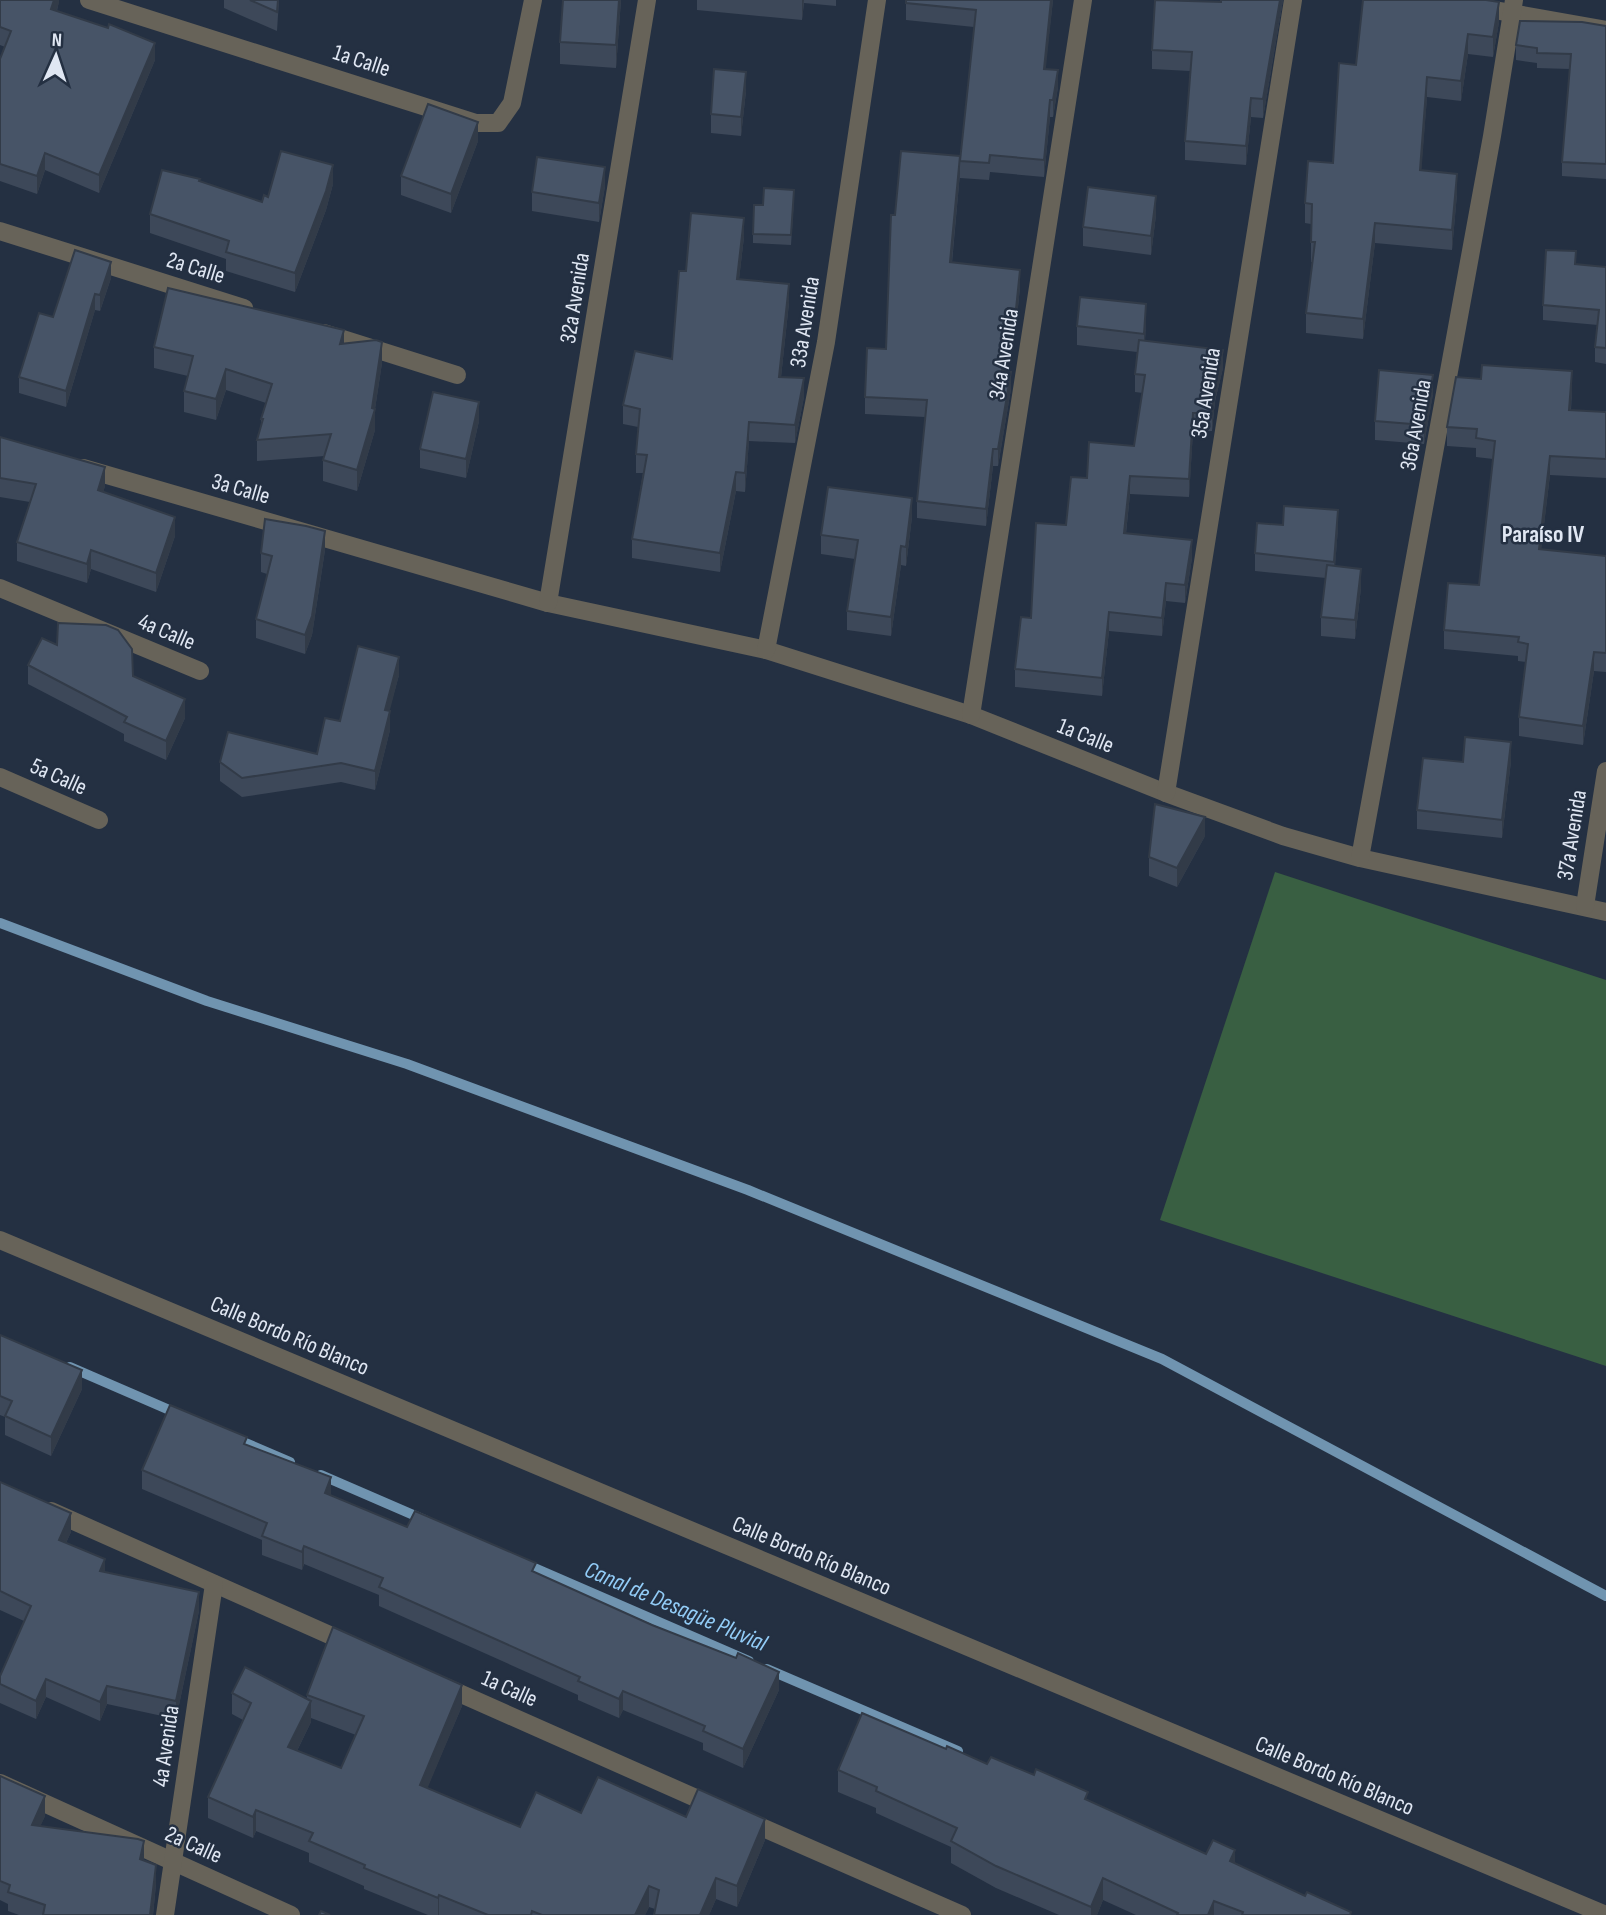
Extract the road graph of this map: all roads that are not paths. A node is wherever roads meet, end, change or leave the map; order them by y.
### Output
1 (89, 0) edge
2 (533, 0) edge
3 (647, 0) edge
4 (877, 0) edge
5 (1083, 0) edge
6 (1293, 0) edge
7 (1438, 0) edge
8 (1513, 7) edge
9 (1606, 30) edge
10 (0, 231) edge
11 (261, 313) edge
12 (314, 330) edge
13 (457, 374) dead end
14 (67, 463) edge
15 (0, 588) edge
16 (548, 603) junction
17 (766, 650) junction
18 (200, 671) dead end
19 (971, 715) junction
20 (1606, 771) edge
21 (0, 777) edge
22 (1166, 793) junction
23 (99, 820) dead end
24 (1360, 858) junction
25 (1585, 906) junction
26 (1606, 912) edge
27 (0, 1240) edge
28 (38, 1505) edge
29 (214, 1584) junction
30 (367, 1652) edge
31 (431, 1680) edge
32 (0, 1783) edge
33 (173, 1862) junction
34 (165, 1915) edge
35 (291, 1915) edge
36 (962, 1915) edge
37 (1606, 1915) edge

1 - 2 street, 1a Calle
3 - 16 street, 32a Avenida
4 - 17 street, 33a Avenida
5 - 19 street, 34a Avenida
6 - 22 street, 35a Avenida
7 - 8 street
8 - 9 street
8 - 24 street, 36a Avenida
10 - 11 street, 2a Calle
12 - 13 street
14 - 16 street, 3a Calle
15 - 18 street, 4a Calle
16 - 17 street, 1a Calle
17 - 19 street, 1a Calle
19 - 22 street, 1a Calle
20 - 25 street, 37a Avenida
21 - 23 street, 5a Calle
22 - 24 street, 1a Calle
24 - 25 street, 1a Calle
25 - 26 street, 1a Calle
27 - 37 street, Calle Bordo Río Blanco
28 - 29 street
29 - 30 street
29 - 33 street, 4a Avenida
31 - 36 street, 1a Calle
32 - 33 street, 2a Calle
33 - 34 street, 4a Avenida
33 - 35 street, 2a Calle

